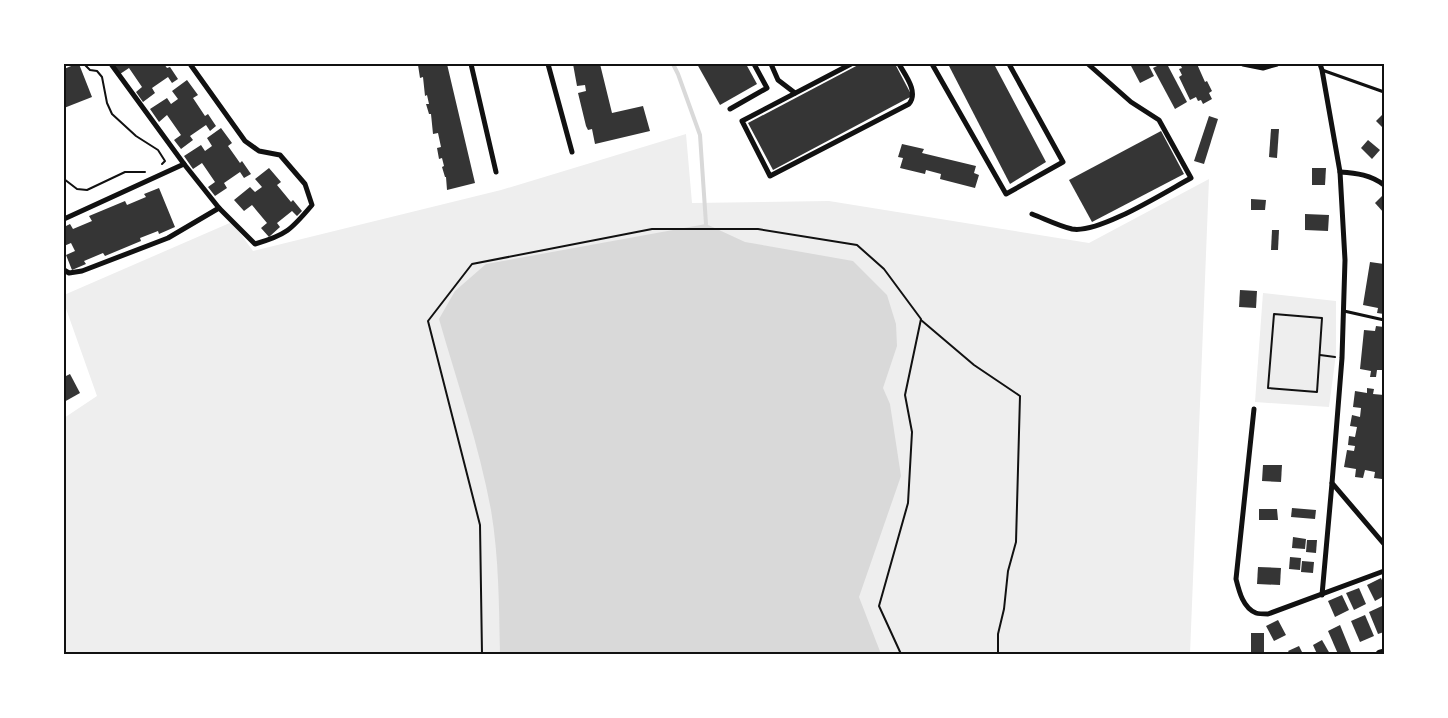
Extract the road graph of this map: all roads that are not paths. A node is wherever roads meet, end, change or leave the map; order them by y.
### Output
1 (111, 64) edge
2 (190, 64) edge
3 (471, 64) edge
4 (548, 64) edge
5 (754, 64) edge
6 (771, 64) edge
7 (851, 64) edge
8 (899, 64) edge
9 (932, 64) edge
10 (1009, 64) edge
11 (1088, 64) edge
12 (1243, 64) edge
13 (1277, 64) edge
14 (1320, 64) edge
15 (1322, 70) junction
16 (1384, 92) edge
17 (795, 93) junction
18 (730, 109) dead end
19 (572, 152) dead end
20 (184, 164) junction
21 (496, 172) dead end
22 (1340, 172) junction
23 (1384, 185) edge
24 (218, 208) junction
25 (1032, 214) dead end
26 (64, 219) edge
27 (64, 270) edge
28 (1344, 310) junction
29 (1384, 320) edge
30 (1254, 409) dead end
31 (1332, 483) junction
32 (1384, 544) edge
33 (1384, 571) edge
34 (1322, 595) junction
35 (1384, 653) edge
36 (1380, 654) edge

1 - 20 street
2 - 24 street
3 - 21 street
4 - 19 street
5 - 18 street
6 - 17 street
7 - 17 street
8 - 17 street
9 - 10 street
11 - 25 street
12 - 13 street
14 - 15 street
15 - 16 lane
15 - 22 street
20 - 24 street
20 - 26 street
22 - 23 street
22 - 28 street
24 - 27 street
28 - 29 lane
28 - 31 street
30 - 34 street
31 - 32 street
31 - 34 street
33 - 34 street
35 - 36 street

